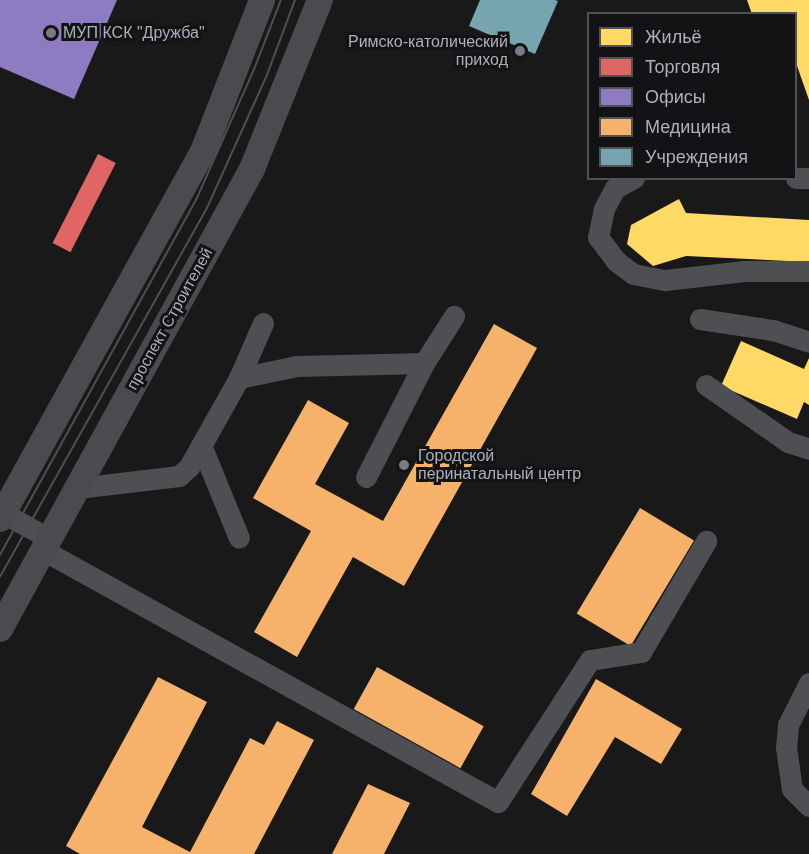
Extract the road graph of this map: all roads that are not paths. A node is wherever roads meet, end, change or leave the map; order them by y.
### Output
1 (262, 0) edge
2 (320, 0) edge
3 (630, 180) edge
4 (809, 271) edge
5 (454, 316) dead end
6 (700, 319) dead end
7 (263, 323) dead end
8 (809, 342) edge
9 (424, 363) junction
10 (239, 378) junction
11 (706, 385) dead end
12 (201, 446) junction
13 (809, 449) edge
14 (366, 477) dead end
15 (78, 488) junction
16 (2, 516) edge
17 (239, 537) dead end
18 (706, 541) dead end
19 (46, 545) junction
20 (0, 629) edge
21 (809, 683) edge
22 (809, 806) edge

1 - 16 main road
2 - 15 main road, проспект Строителей
3 - 4 street
5 - 9 street
6 - 8 street
7 - 10 street
9 - 10 street
9 - 14 street
10 - 12 street
11 - 13 street
12 - 15 street
12 - 17 street
15 - 19 main road, проспект Строителей
16 - 19 street
18 - 19 street
19 - 20 main road, проспект Строителей
21 - 22 street

